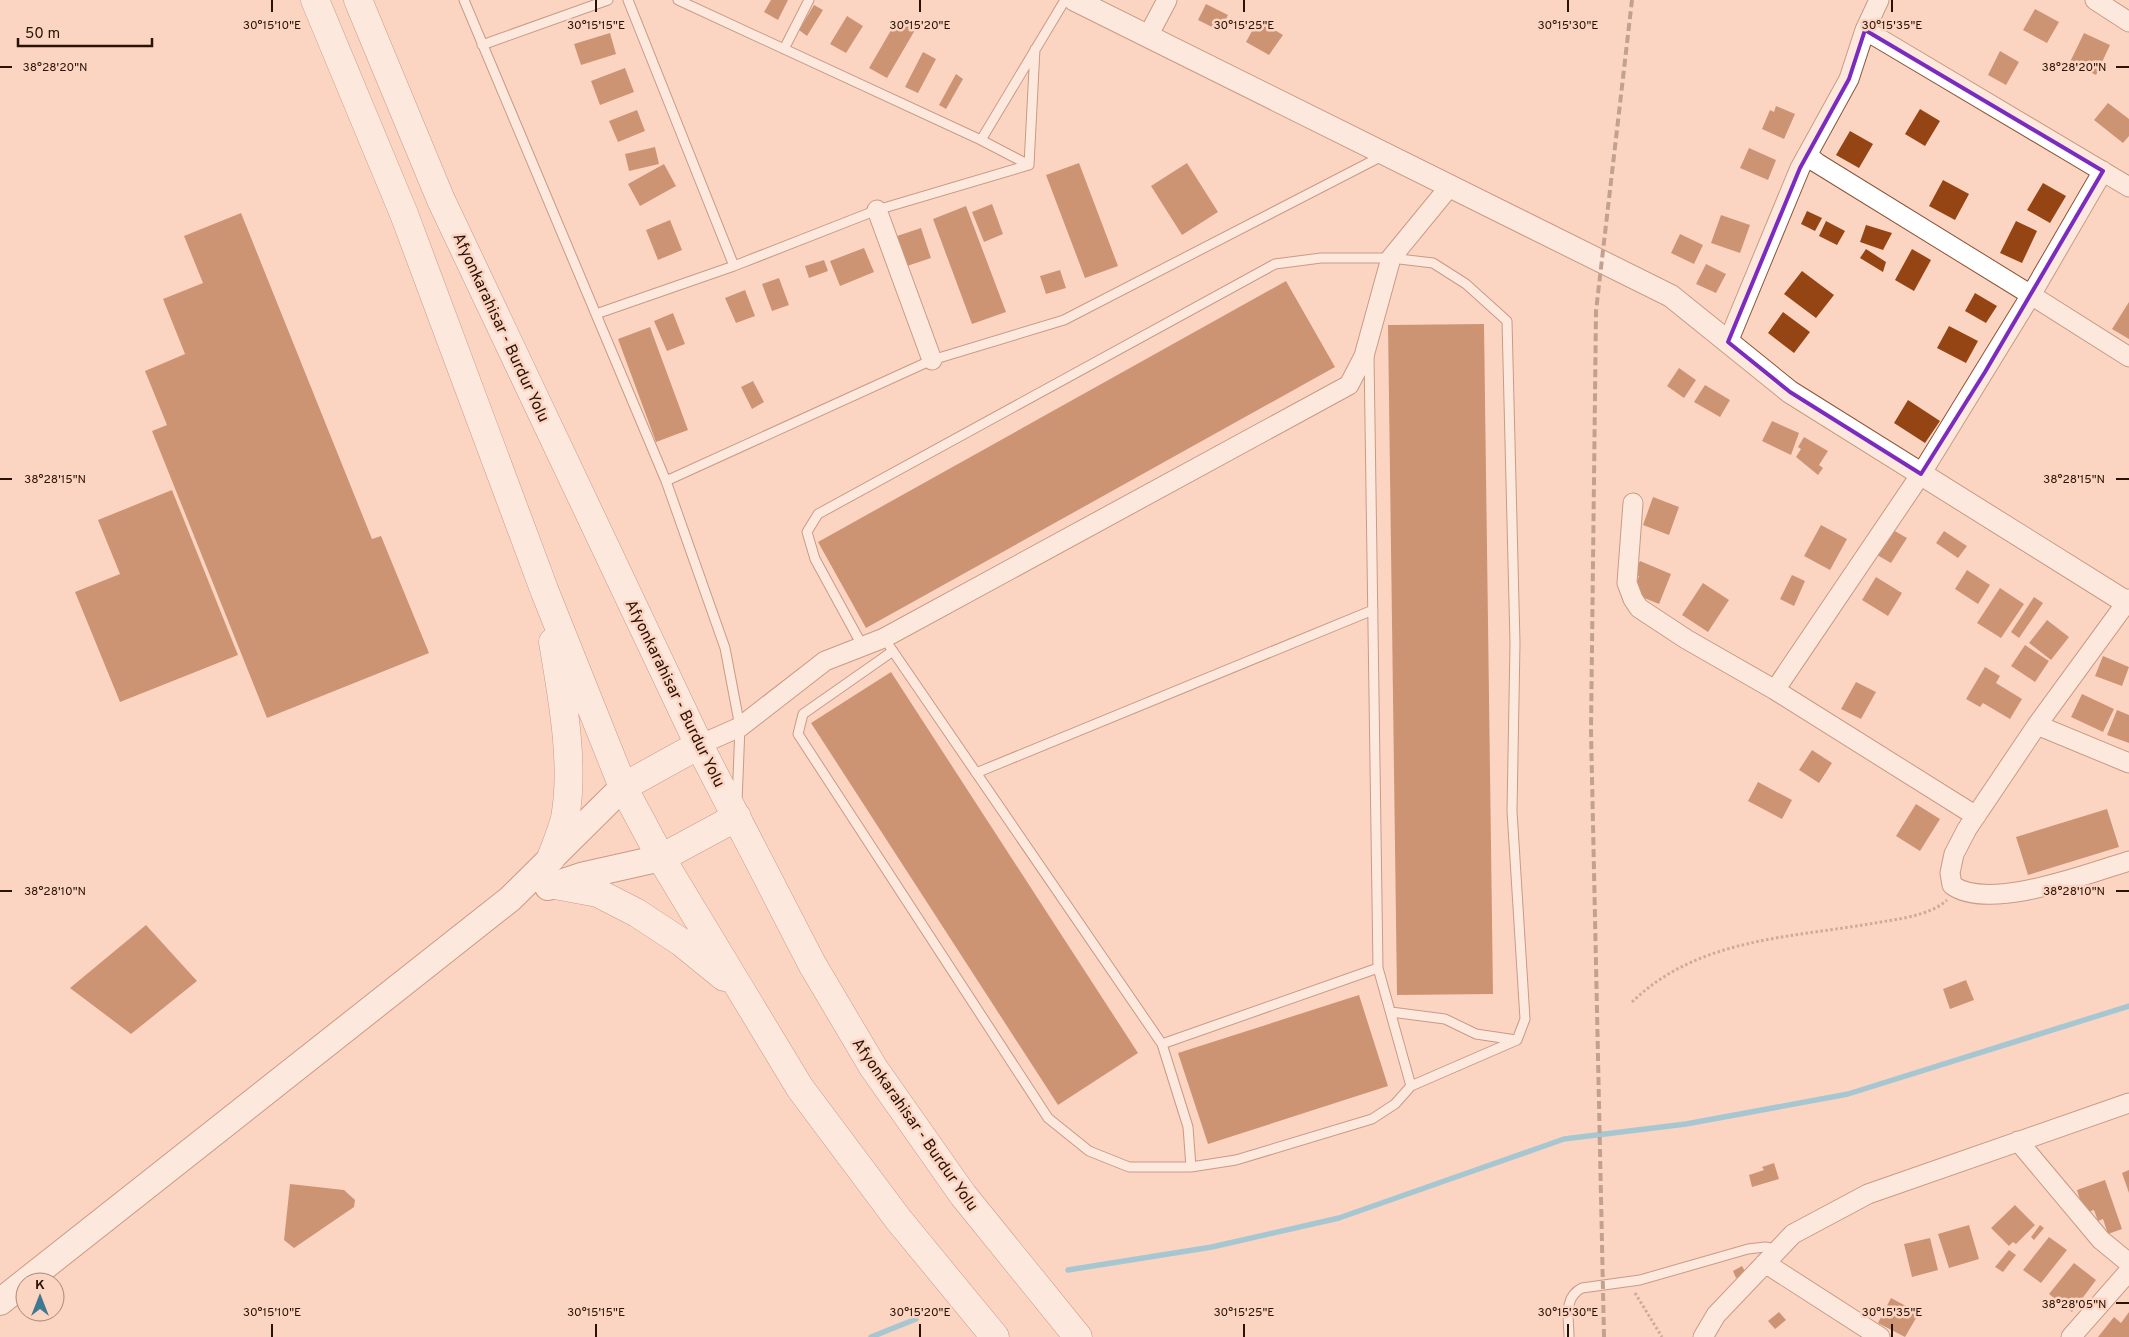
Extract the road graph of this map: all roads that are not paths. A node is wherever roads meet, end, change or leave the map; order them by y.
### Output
1 (315, 0) edge
2 (358, 0) edge
3 (464, 0) edge
4 (608, 0) edge
5 (628, 0) edge
6 (678, 0) edge
7 (808, 0) edge
8 (1065, 0) edge
9 (1075, 0) edge
10 (1167, 0) edge
11 (1879, 0) edge
12 (2095, 0) edge
13 (2129, 22) edge
14 (1865, 30) junction
15 (1148, 36) junction
16 (482, 45) junction
17 (784, 49) junction
18 (1035, 50) junction
19 (981, 140) junction
20 (1386, 154) junction
21 (1807, 155) junction
22 (1029, 165) junction
23 (2103, 171) junction
24 (1450, 186) junction
25 (2129, 186) edge
26 (877, 210) junction
27 (1390, 258) junction
28 (734, 266) junction
29 (2032, 295) junction
30 (596, 314) junction
31 (1369, 337) junction
32 (1728, 342) junction
33 (2129, 358) edge
34 (932, 360) junction
35 (1921, 474) junction
36 (666, 481) junction
37 (1633, 503) dead end
38 (544, 592) junction
39 (2128, 602) edge
40 (1373, 610) junction
41 (888, 644) junction
42 (863, 647) junction
43 (1775, 690) junction
44 (2037, 725) junction
45 (740, 727) junction
46 (700, 745) junction
47 (2129, 763) edge
48 (976, 773) junction
49 (623, 787) junction
50 (1976, 816) junction
51 (737, 817) junction
52 (551, 858) junction
53 (661, 858) junction
54 (2129, 860) edge
55 (555, 885) junction
56 (510, 899) junction
57 (1378, 968) junction
58 (740, 990) junction
59 (1390, 1012) junction
60 (1518, 1040) junction
61 (1162, 1044) junction
62 (1411, 1086) junction
63 (2129, 1103) edge
64 (2018, 1141) junction
65 (1191, 1167) junction
66 (1778, 1249) junction
67 (1765, 1263) junction
68 (2129, 1263) edge
69 (2129, 1271) edge
70 (38, 1272) edge
71 (15, 1290) edge
72 (0, 1302) edge
73 (995, 1337) edge
74 (1078, 1337) edge
75 (1569, 1337) edge
76 (1703, 1337) edge
77 (1880, 1337) edge
78 (2071, 1337) edge

1 - 38 highway
2 - 46 highway, Afyonkarahisar - Burdur Yolu
3 - 16 lane
4 - 16 lane
5 - 28 lane
6 - 17 lane
7 - 17 lane
8 - 18 lane
9 - 15 street
10 - 15 street
11 - 14 street
12 - 13 street
14 - 21 street
14 - 23 street
15 - 20 street
16 - 30 lane
17 - 19 lane
18 - 19 lane
18 - 22 lane
19 - 22 lane
20 - 24 street
20 - 34 lane
21 - 29 street
21 - 32 street
22 - 26 lane
23 - 25 street
23 - 29 street
24 - 27 street
24 - 32 street
26 - 28 lane
26 - 34 street
27 - 31 street
27 - 42 lane
27 - 60 lane
28 - 30 lane
29 - 33 street
29 - 35 street
30 - 36 lane
31 - 40 lane
31 - 41 street
32 - 35 street
34 - 36 lane
35 - 39 street
35 - 43 street
36 - 45 lane
37 - 43 street
38 - 49 highway
38 - 52 highway
39 - 44 street
40 - 48 lane
40 - 57 lane
41 - 42 street
41 - 48 lane
41 - 65 lane
42 - 45 street
43 - 50 street
44 - 47 street
44 - 50 street
45 - 46 street
45 - 51 lane
46 - 49 highway
46 - 51 highway, Afyonkarahisar - Burdur Yolu
48 - 61 lane
49 - 52 main road
49 - 53 highway
50 - 54 street
51 - 53 highway
51 - 74 highway, Afyonkarahisar - Burdur Yolu
52 - 56 main road
53 - 55 main road
53 - 58 highway
55 - 56 main road
55 - 58 highway
56 - 70 main road
57 - 59 lane
57 - 61 lane
58 - 73 highway
59 - 60 lane
59 - 62 lane
60 - 62 lane
61 - 65 lane
62 - 65 lane
63 - 64 street
64 - 66 street
64 - 68 street
66 - 67 street
66 - 75 lane
67 - 76 street
67 - 77 street
69 - 78 street
71 - 72 main road

